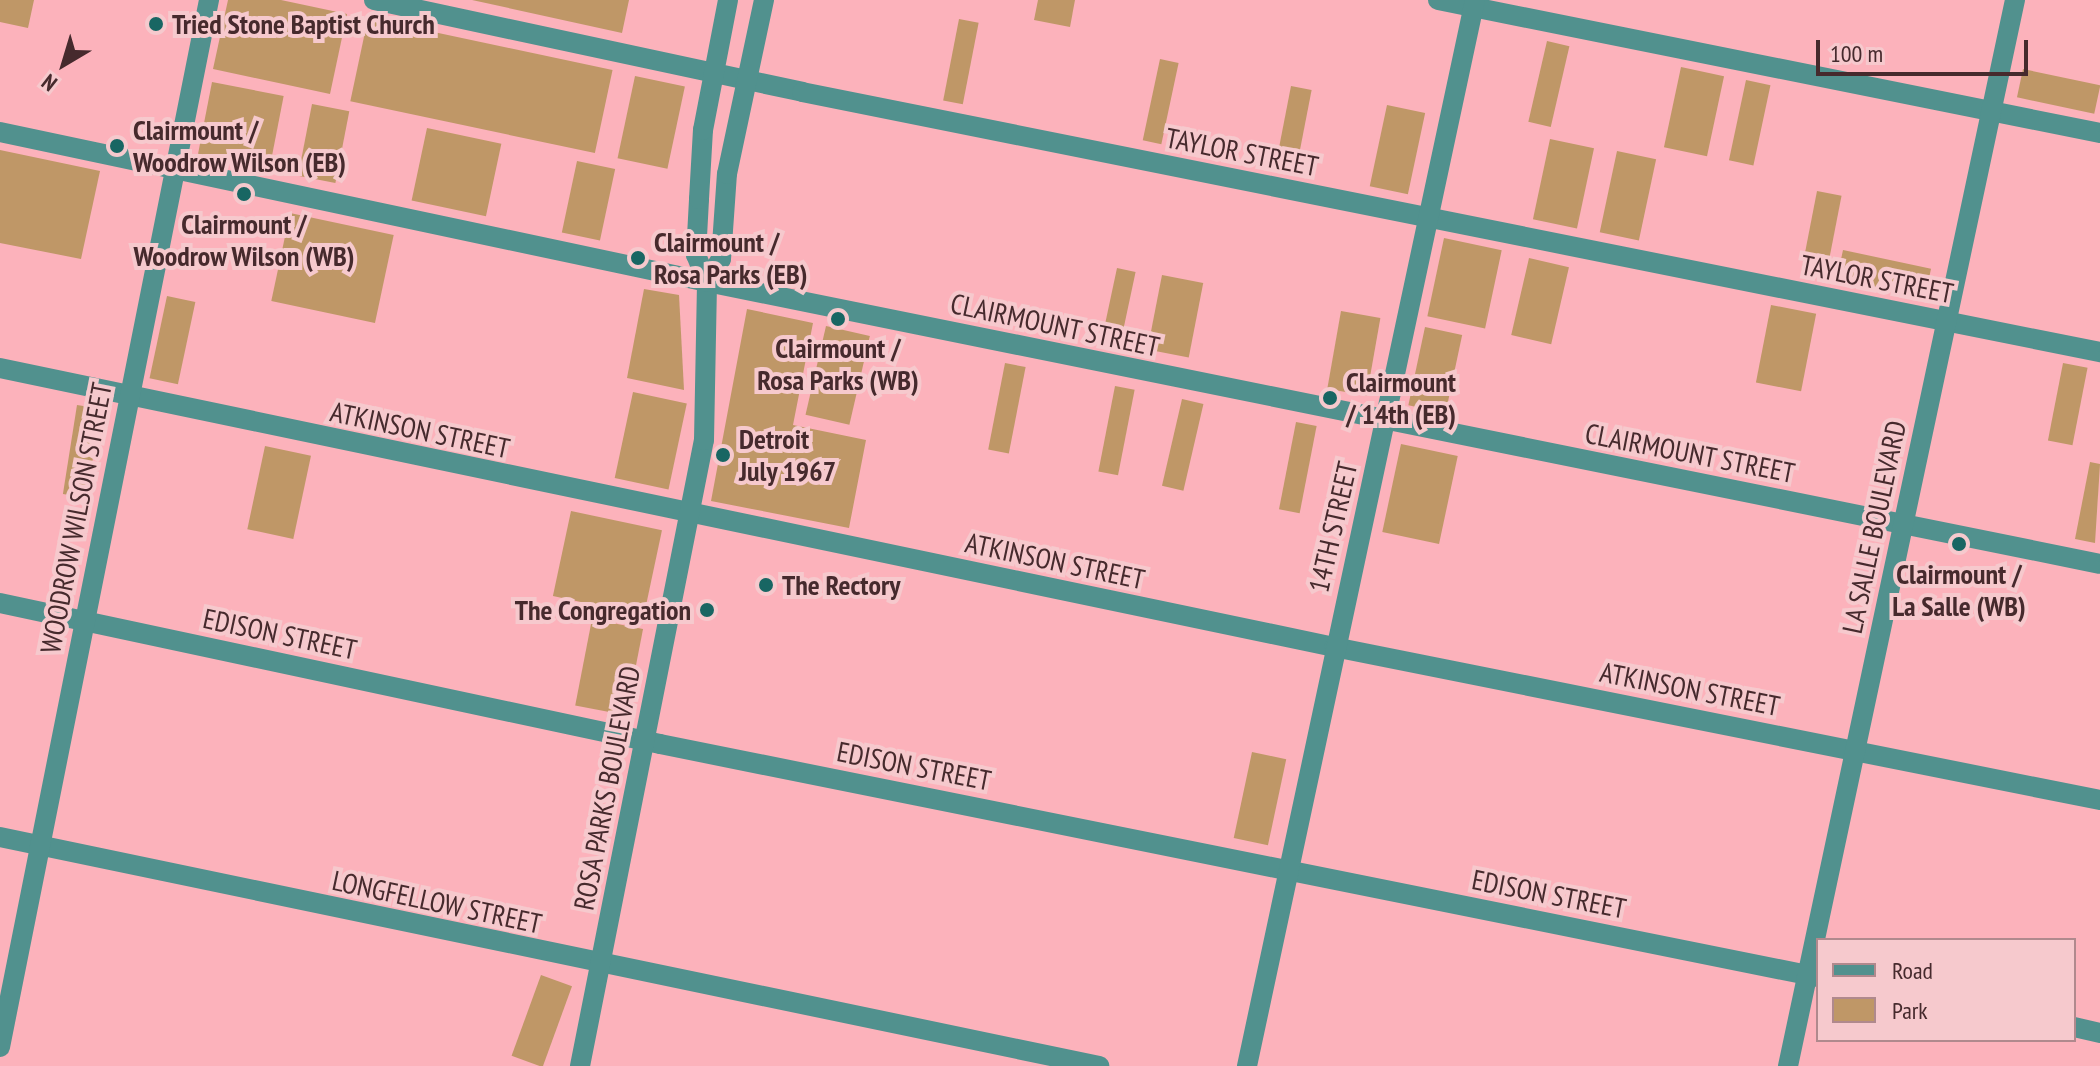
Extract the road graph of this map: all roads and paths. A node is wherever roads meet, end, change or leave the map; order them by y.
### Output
1 (209, 0) edge
2 (374, 0) edge
3 (728, 0) edge
4 (764, 0) edge
5 (1438, 0) edge
6 (2015, 0) edge
7 (1474, 4) edge
8 (713, 73) junction
9 (747, 80) junction
10 (1991, 111) junction
11 (0, 132) edge
12 (2100, 133) edge
13 (174, 169) junction
14 (1428, 218) junction
15 (707, 282) junction
16 (1947, 322) junction
17 (2100, 352) edge
18 (0, 368) edge
19 (128, 396) junction
20 (1385, 420) junction
21 (689, 515) junction
22 (1903, 524) junction
23 (2100, 564) edge
24 (0, 603) edge
25 (84, 621) junction
26 (1334, 647) junction
27 (645, 741) junction
28 (1855, 751) junction
29 (2100, 800) edge
30 (0, 837) edge
31 (40, 845) junction
32 (1289, 871) junction
33 (1820, 938) edge
34 (600, 965) junction
35 (1813, 976) edge
36 (2076, 1027) edge
37 (2100, 1033) edge
38 (0, 1047) edge
39 (580, 1066) edge
40 (1099, 1066) edge
41 (1247, 1066) edge
42 (1788, 1066) edge

1 - 13 street, WOODROW WILSON STREET
2 - 8 street, TAYLOR STREET
3 - 8 street, ROSA PARKS BOULEVARD
4 - 9 street, ROSA PARKS BOULEVARD
5 - 7 street
6 - 10 street, LA SALLE BOULEVARD
7 - 10 street
7 - 14 street, 14TH STREET
8 - 9 street, TAYLOR STREET
8 - 15 street, ROSA PARKS BOULEVARD
9 - 14 street, TAYLOR STREET
9 - 15 street, ROSA PARKS BOULEVARD
10 - 12 street
10 - 16 street, LA SALLE BOULEVARD
11 - 13 street, CLAIRMOUNT STREET
13 - 15 street, CLAIRMOUNT STREET
13 - 19 street, WOODROW WILSON STREET
14 - 16 street, TAYLOR STREET
14 - 20 street, 14TH STREET
15 - 20 street, CLAIRMOUNT STREET
15 - 21 street, ROSA PARKS BOULEVARD
16 - 17 street, TAYLOR STREET
16 - 22 street, LA SALLE BOULEVARD
18 - 19 street, ATKINSON STREET
19 - 21 street, ATKINSON STREET
19 - 25 street, WOODROW WILSON STREET
20 - 22 street, CLAIRMOUNT STREET
20 - 26 street, 14TH STREET
21 - 26 street, ATKINSON STREET
21 - 27 street, ROSA PARKS BOULEVARD
22 - 23 street, CLAIRMOUNT STREET
22 - 28 street, LA SALLE BOULEVARD
24 - 25 street, EDISON STREET
25 - 27 street, EDISON STREET
25 - 31 street, WOODROW WILSON STREET
26 - 28 street, ATKINSON STREET
26 - 32 street, 14TH STREET
27 - 32 street, EDISON STREET
27 - 34 street, ROSA PARKS BOULEVARD
28 - 29 street, ATKINSON STREET
28 - 33 street, LA SALLE BOULEVARD
30 - 31 street, LONGFELLOW STREET
31 - 34 street, LONGFELLOW STREET
31 - 38 street, WOODROW WILSON STREET
32 - 35 street, EDISON STREET
32 - 41 street, 14TH STREET
34 - 39 street, ROSA PARKS BOULEVARD
34 - 40 street, LONGFELLOW STREET
35 - 42 street, LA SALLE BOULEVARD
36 - 37 street

